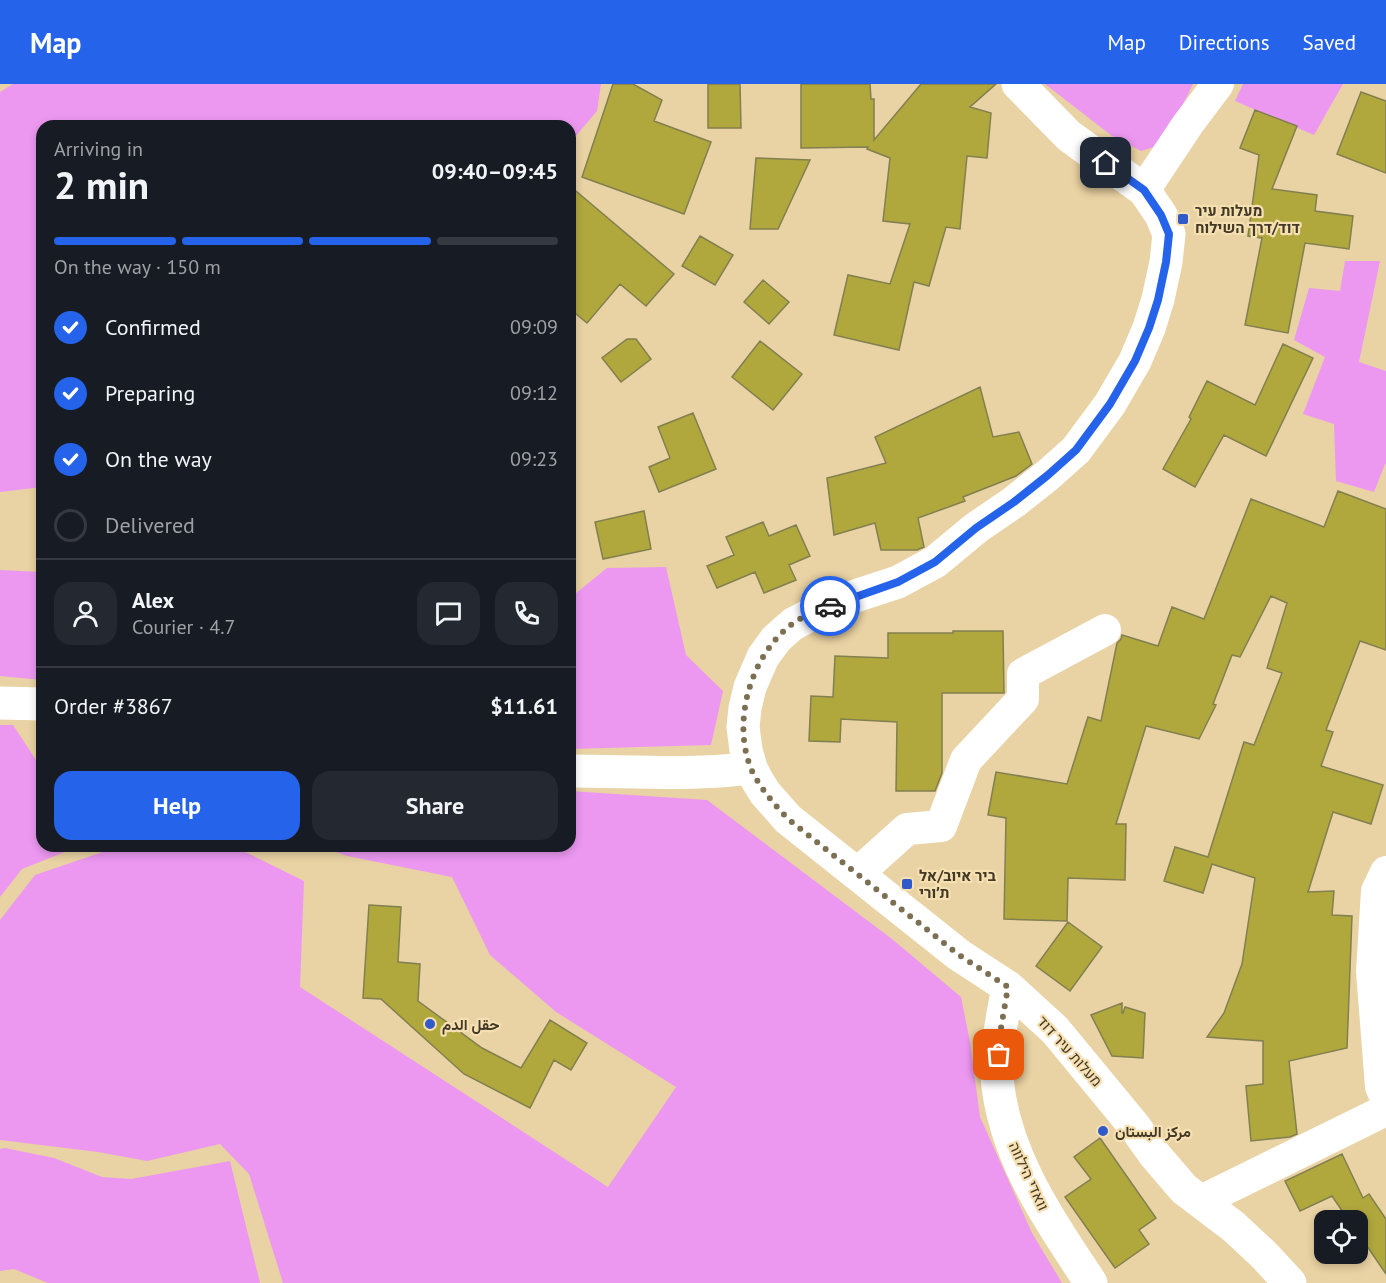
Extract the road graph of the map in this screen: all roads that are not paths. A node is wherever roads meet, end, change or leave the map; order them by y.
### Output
1 (1018, 84) edge
2 (1218, 84) edge
3 (1144, 190) junction
4 (1105, 630) dead end
5 (0, 703) edge
6 (36, 704) edge
7 (751, 768) junction
8 (576, 771) edge
9 (1386, 872) edge
10 (857, 874) junction
11 (1008, 987) junction
12 (1386, 1098) edge
13 (1386, 1110) edge
14 (1201, 1201) junction
15 (1091, 1283) edge
16 (1290, 1283) edge

1 - 3 street
2 - 3 street
3 - 7 street, מעלות עיר דוד
4 - 10 street
5 - 6 street
7 - 8 street
7 - 10 street, מעלות עיר דוד
9 - 12 street
10 - 11 street, מעלות עיר דוד
11 - 14 street, מעלות עיר דוד
11 - 15 street, וואדי הילווה
13 - 14 street
14 - 16 street, מעלות עיר דוד

